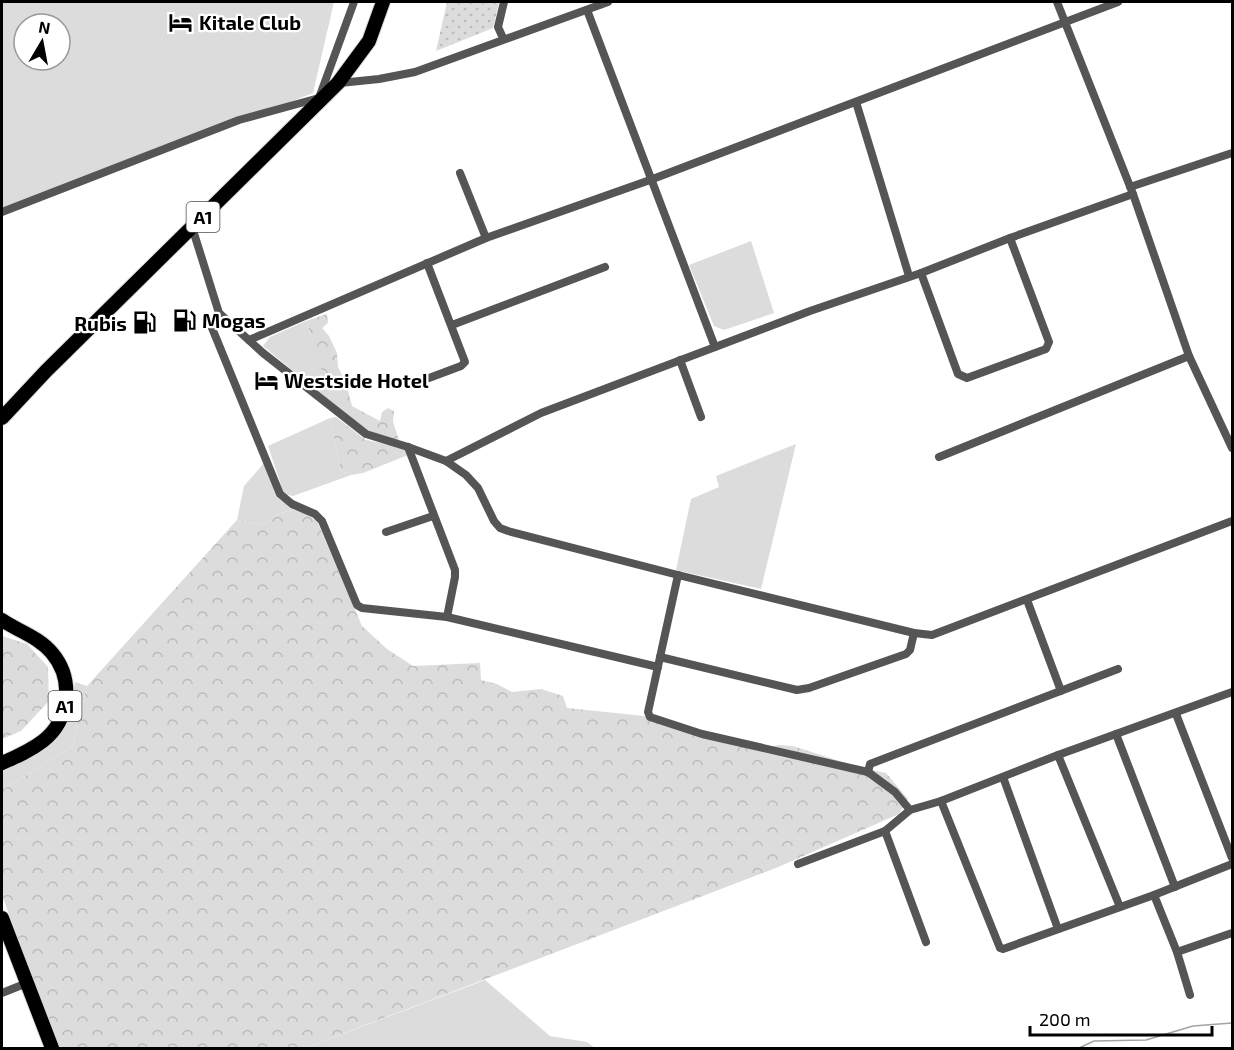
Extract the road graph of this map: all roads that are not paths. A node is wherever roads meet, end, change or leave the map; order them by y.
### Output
1 (354, 2) edge
2 (383, 2) edge
3 (504, 2) edge
4 (608, 2) edge
5 (1057, 2) edge
6 (1118, 2) edge
7 (587, 10) junction
8 (1065, 21) junction
9 (503, 38) junction
10 (338, 83) junction
11 (323, 96) junction
12 (856, 102) junction
13 (1233, 153) edge
14 (460, 173) dead end
15 (650, 180) junction
16 (1131, 190) junction
17 (2, 212) edge
18 (192, 227) junction
19 (486, 238) junction
20 (1010, 238) junction
21 (427, 262) junction
22 (605, 267) dead end
23 (921, 273) junction
24 (909, 276) junction
25 (219, 313) junction
26 (452, 325) junction
27 (249, 340) junction
28 (715, 347) junction
29 (1189, 356) junction
30 (680, 360) junction
31 (429, 378) dead end
32 (701, 417) dead end
33 (2, 418) edge
34 (408, 447) junction
35 (1233, 448) edge
36 (939, 457) dead end
37 (446, 461) junction
38 (433, 516) junction
39 (1233, 521) edge
40 (386, 532) dead end
41 (678, 575) junction
42 (1027, 600) junction
43 (447, 617) junction
44 (2, 620) edge
45 (2, 629) edge
46 (25, 633) junction
47 (914, 633) junction
48 (660, 657) junction
49 (658, 667) junction
50 (1118, 669) dead end
51 (1060, 691) junction
52 (1233, 692) edge
53 (1176, 714) junction
54 (1116, 734) junction
55 (1059, 755) junction
56 (2, 763) edge
57 (868, 772) junction
58 (1003, 777) junction
59 (941, 801) junction
60 (910, 810) junction
61 (885, 831) junction
62 (1233, 858) edge
63 (798, 864) dead end
64 (1233, 864) edge
65 (1175, 887) junction
66 (1154, 895) junction
67 (1120, 907) junction
68 (2, 921) edge
69 (1058, 929) junction
70 (1233, 933) edge
71 (926, 942) dead end
72 (1177, 952) junction
73 (27, 983) junction
74 (2, 993) edge
75 (1190, 995) dead end
76 (52, 1048) edge

1 - 11 street
2 - 10 highway, A1
3 - 9 street
4 - 7 street
5 - 8 street
6 - 8 street
7 - 9 street
7 - 15 street
8 - 12 street
8 - 16 street
9 - 10 street
10 - 11 highway, A1
11 - 17 street
11 - 18 highway, A1
12 - 15 street
12 - 24 street
13 - 16 street
14 - 19 street
15 - 19 street
15 - 28 street
16 - 20 street
16 - 29 street
18 - 25 street
18 - 33 highway, A1
19 - 21 street
20 - 23 street
20 - 23 street
21 - 26 street
21 - 27 street
22 - 26 street
23 - 24 street
24 - 28 street
25 - 27 street
25 - 43 street
26 - 31 street
27 - 34 street
28 - 30 street
29 - 35 street
29 - 36 street
30 - 32 street
30 - 37 street
34 - 37 street
34 - 38 street
37 - 41 street
38 - 40 street
38 - 43 street
39 - 42 street
41 - 47 street
41 - 48 street
42 - 47 street
42 - 51 street
43 - 49 street
44 - 46 highway, A1
45 - 46 highway, A1
46 - 56 highway, A1
47 - 48 street
48 - 49 street
49 - 57 street
50 - 51 street
51 - 57 street
52 - 53 street
53 - 54 street
53 - 62 street
54 - 55 street
54 - 65 street
55 - 58 street
55 - 67 street
57 - 60 street
58 - 59 street
58 - 69 street
59 - 60 street
59 - 69 street
60 - 61 street
61 - 63 street
61 - 71 street
64 - 65 street
65 - 66 street
66 - 67 street
66 - 72 street
67 - 69 street
68 - 73 highway
70 - 72 street
72 - 75 street
73 - 74 street
73 - 76 highway

